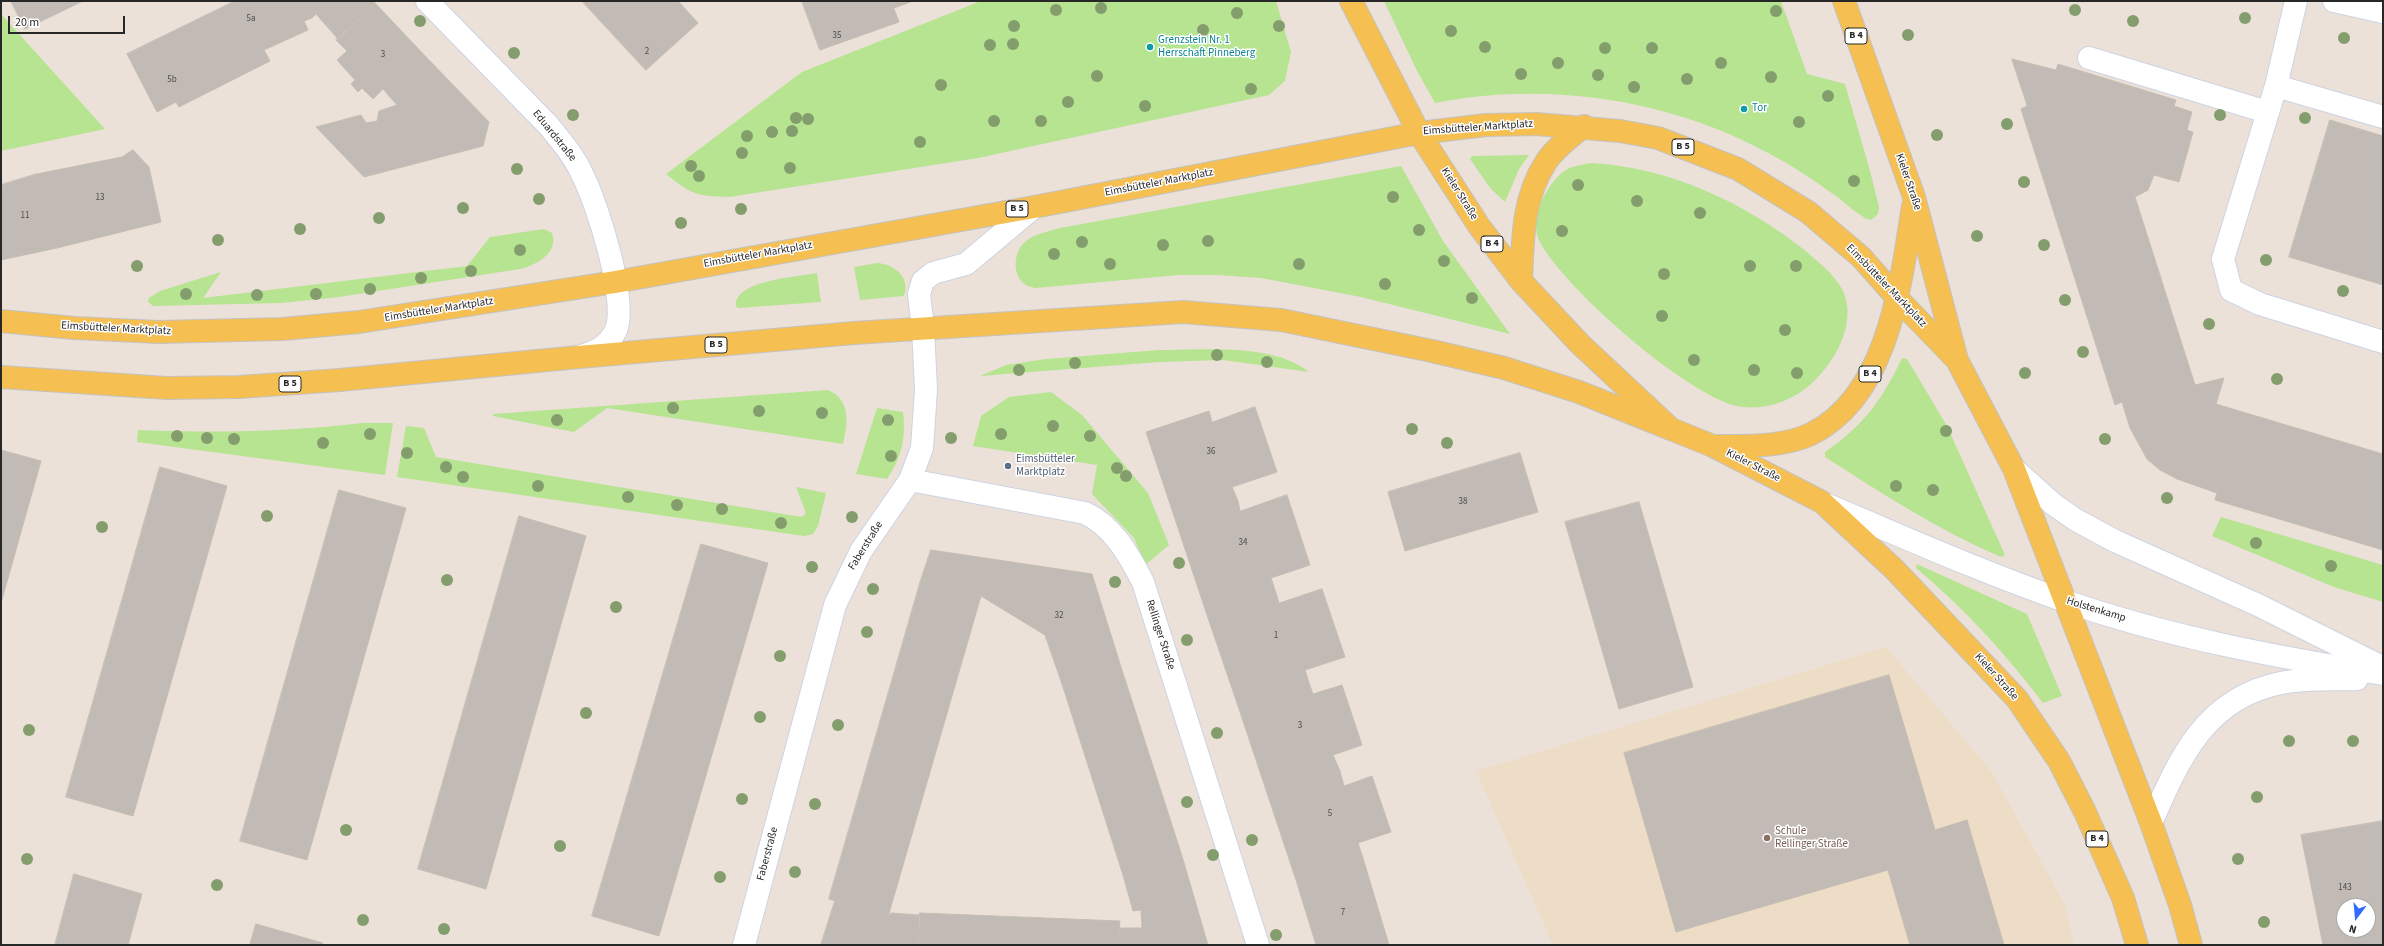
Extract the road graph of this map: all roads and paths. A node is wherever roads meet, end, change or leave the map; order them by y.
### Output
1 (427, 1) edge
2 (1351, 1) edge
3 (1844, 1) edge
4 (2296, 1) edge
5 (2334, 1) edge
6 (2383, 12) edge
7 (2089, 58) dead end
8 (2276, 86) junction
9 (2267, 112) junction
10 (2383, 117) edge
11 (1584, 126) junction
12 (1419, 133) junction
13 (1914, 197) junction
14 (1034, 206) junction
15 (1521, 281) junction
16 (615, 282) junction
17 (1898, 299) junction
18 (1, 321) edge
19 (923, 328) junction
20 (2383, 342) edge
21 (579, 357) junction
22 (1958, 360) junction
23 (1, 377) edge
24 (1671, 428) junction
25 (1713, 446) junction
26 (2014, 469) junction
27 (910, 480) junction
28 (1822, 502) junction
29 (2066, 602) junction
30 (2383, 668) edge
31 (2383, 674) edge
32 (2383, 678) edge
33 (2151, 823) junction
34 (744, 945) edge
35 (1258, 945) edge
36 (2137, 945) edge
37 (2191, 945) edge

1 - 16 street, Eduardstraße
2 - 12 main road, Kieler Straße / B 4
3 - 13 main road, Kieler Straße / B 4
4 - 8 street
5 - 6 street
7 - 9 street
8 - 9 street
8 - 10 street
9 - 20 street
11 - 12 main road, Eimsbütteler Marktplatz / B 5
11 - 15 main road
11 - 17 main road, Eimsbütteler Marktplatz / B 5
12 - 14 main road, Eimsbütteler Marktplatz / B 5
12 - 15 main road, Kieler Straße / B 4
13 - 17 main road, B 4
13 - 22 main road, Kieler Straße / B 4
14 - 16 main road, Eimsbütteler Marktplatz / B 5
14 - 19 street, Faberstraße
15 - 24 main road, Kieler Straße / B 4
16 - 18 main road, Eimsbütteler Marktplatz / B 5
16 - 21 street, Eduardstraße
17 - 22 main road, Eimsbütteler Marktplatz / B 5
17 - 25 main road, B 4
19 - 21 main road, B 5
19 - 24 main road, B 5
19 - 27 street, Faberstraße
21 - 23 main road, B 5
22 - 26 main road, Kieler Straße / B 4
24 - 25 main road, Kieler Straße / B 4
25 - 28 main road, Kieler Straße / B 4
26 - 29 main road, Kieler Straße / B 4
26 - 30 street
27 - 34 street, Faberstraße
27 - 35 street, Rellinger Straße
28 - 29 street, Holstenkamp
28 - 36 main road, Kieler Straße / B 4
29 - 31 street, Holstenkamp
29 - 33 main road, Kieler Straße / B 4
32 - 33 street
33 - 37 main road, Kieler Straße / B 4

